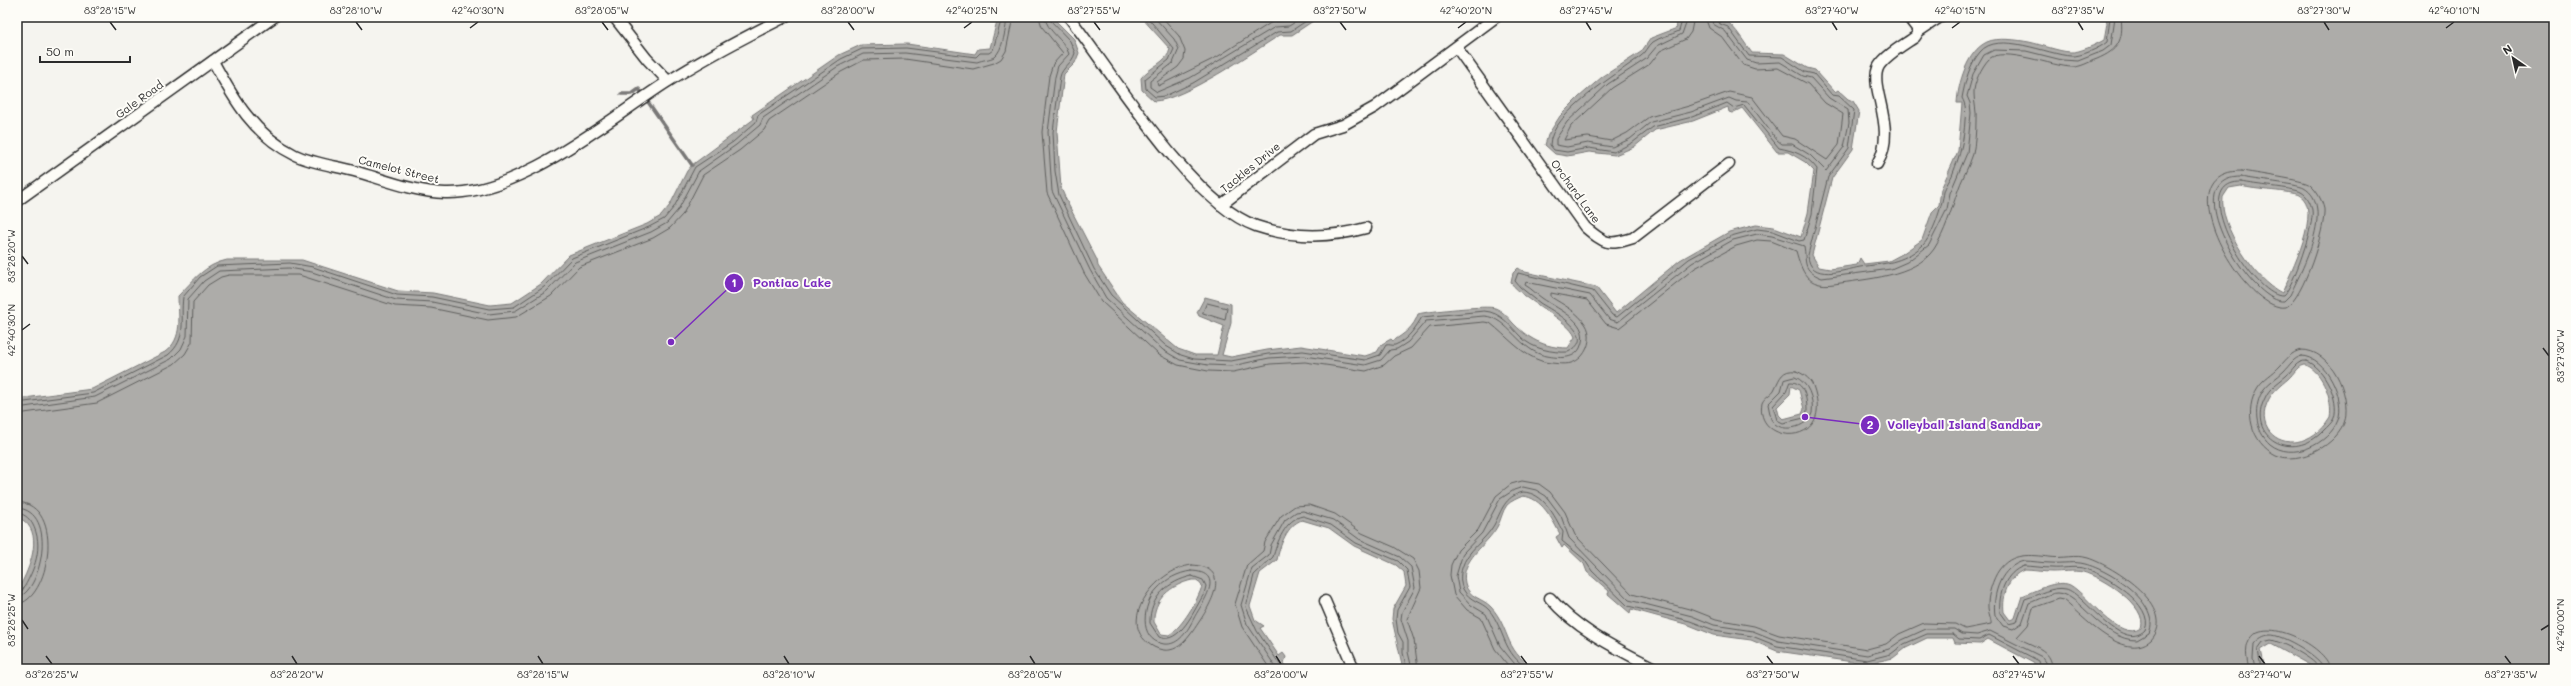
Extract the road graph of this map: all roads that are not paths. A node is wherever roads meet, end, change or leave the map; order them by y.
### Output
1 (274, 17) edge
2 (614, 17) edge
3 (785, 17) edge
4 (1069, 17) edge
5 (1496, 17) edge
6 (1908, 17) edge
7 (1940, 17) edge
8 (1919, 31) junction
9 (1457, 48) junction
10 (213, 61) junction
11 (668, 82) junction
12 (1729, 164) dead end
13 (1877, 164) dead end
14 (17, 201) edge
15 (1221, 205) junction
16 (1366, 228) dead end
17 (1550, 598) dead end
18 (1325, 601) dead end
19 (1354, 669) edge
20 (1656, 669) edge

1 - 10 street, Gale Road
2 - 11 street
3 - 11 street
4 - 15 street, Tackles Drive
5 - 9 street, Tackles Drive
6 - 8 street
7 - 8 street
8 - 13 street
9 - 12 street, Orchard Lane
9 - 15 street, Tackles Drive
10 - 11 street, Camelot Street
10 - 14 street, Gale Road
15 - 16 street
17 - 20 street
18 - 19 street

